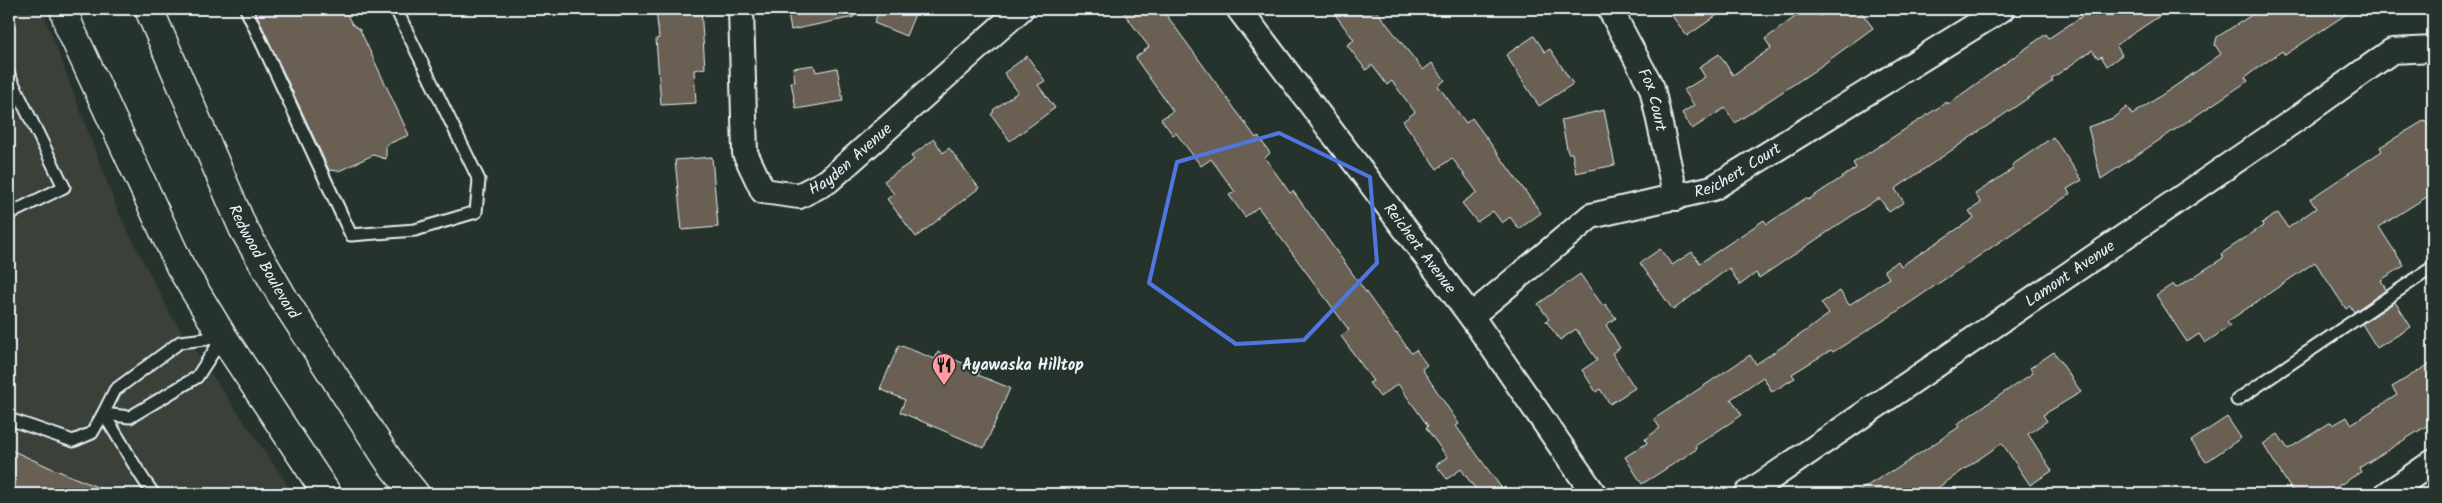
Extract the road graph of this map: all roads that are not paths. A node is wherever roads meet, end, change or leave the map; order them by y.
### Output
1 (64, 9) edge
2 (149, 9) edge
3 (246, 9) edge
4 (396, 9) edge
5 (741, 9) edge
6 (1021, 9) edge
7 (1239, 9) edge
8 (1610, 9) edge
9 (2002, 9) edge
10 (2433, 48) edge
11 (9, 75) edge
12 (1676, 198) junction
13 (9, 214) edge
14 (2433, 267) edge
15 (1471, 316) junction
16 (222, 337) junction
17 (2238, 400) dead end
18 (103, 414) junction
19 (9, 419) edge
20 (2433, 462) edge
21 (154, 494) edge
22 (327, 494) edge
23 (414, 494) edge
24 (1594, 494) edge
25 (1746, 494) edge
26 (2386, 494) edge

1 - 16 main road
2 - 23 main road, Redwood Boulevard
3 - 4 lane
5 - 6 street, Hayden Avenue
7 - 15 street, Reichert Avenue
8 - 12 street, Fox Court
9 - 12 street, Reichert Court
10 - 25 street, Lamont Avenue
11 - 13 lane
12 - 15 street, Reichert Court
14 - 17 lane
15 - 24 street, Reichert Avenue
16 - 18 lane
16 - 18 lane
16 - 22 main road
18 - 19 lane
18 - 21 lane
20 - 26 street

